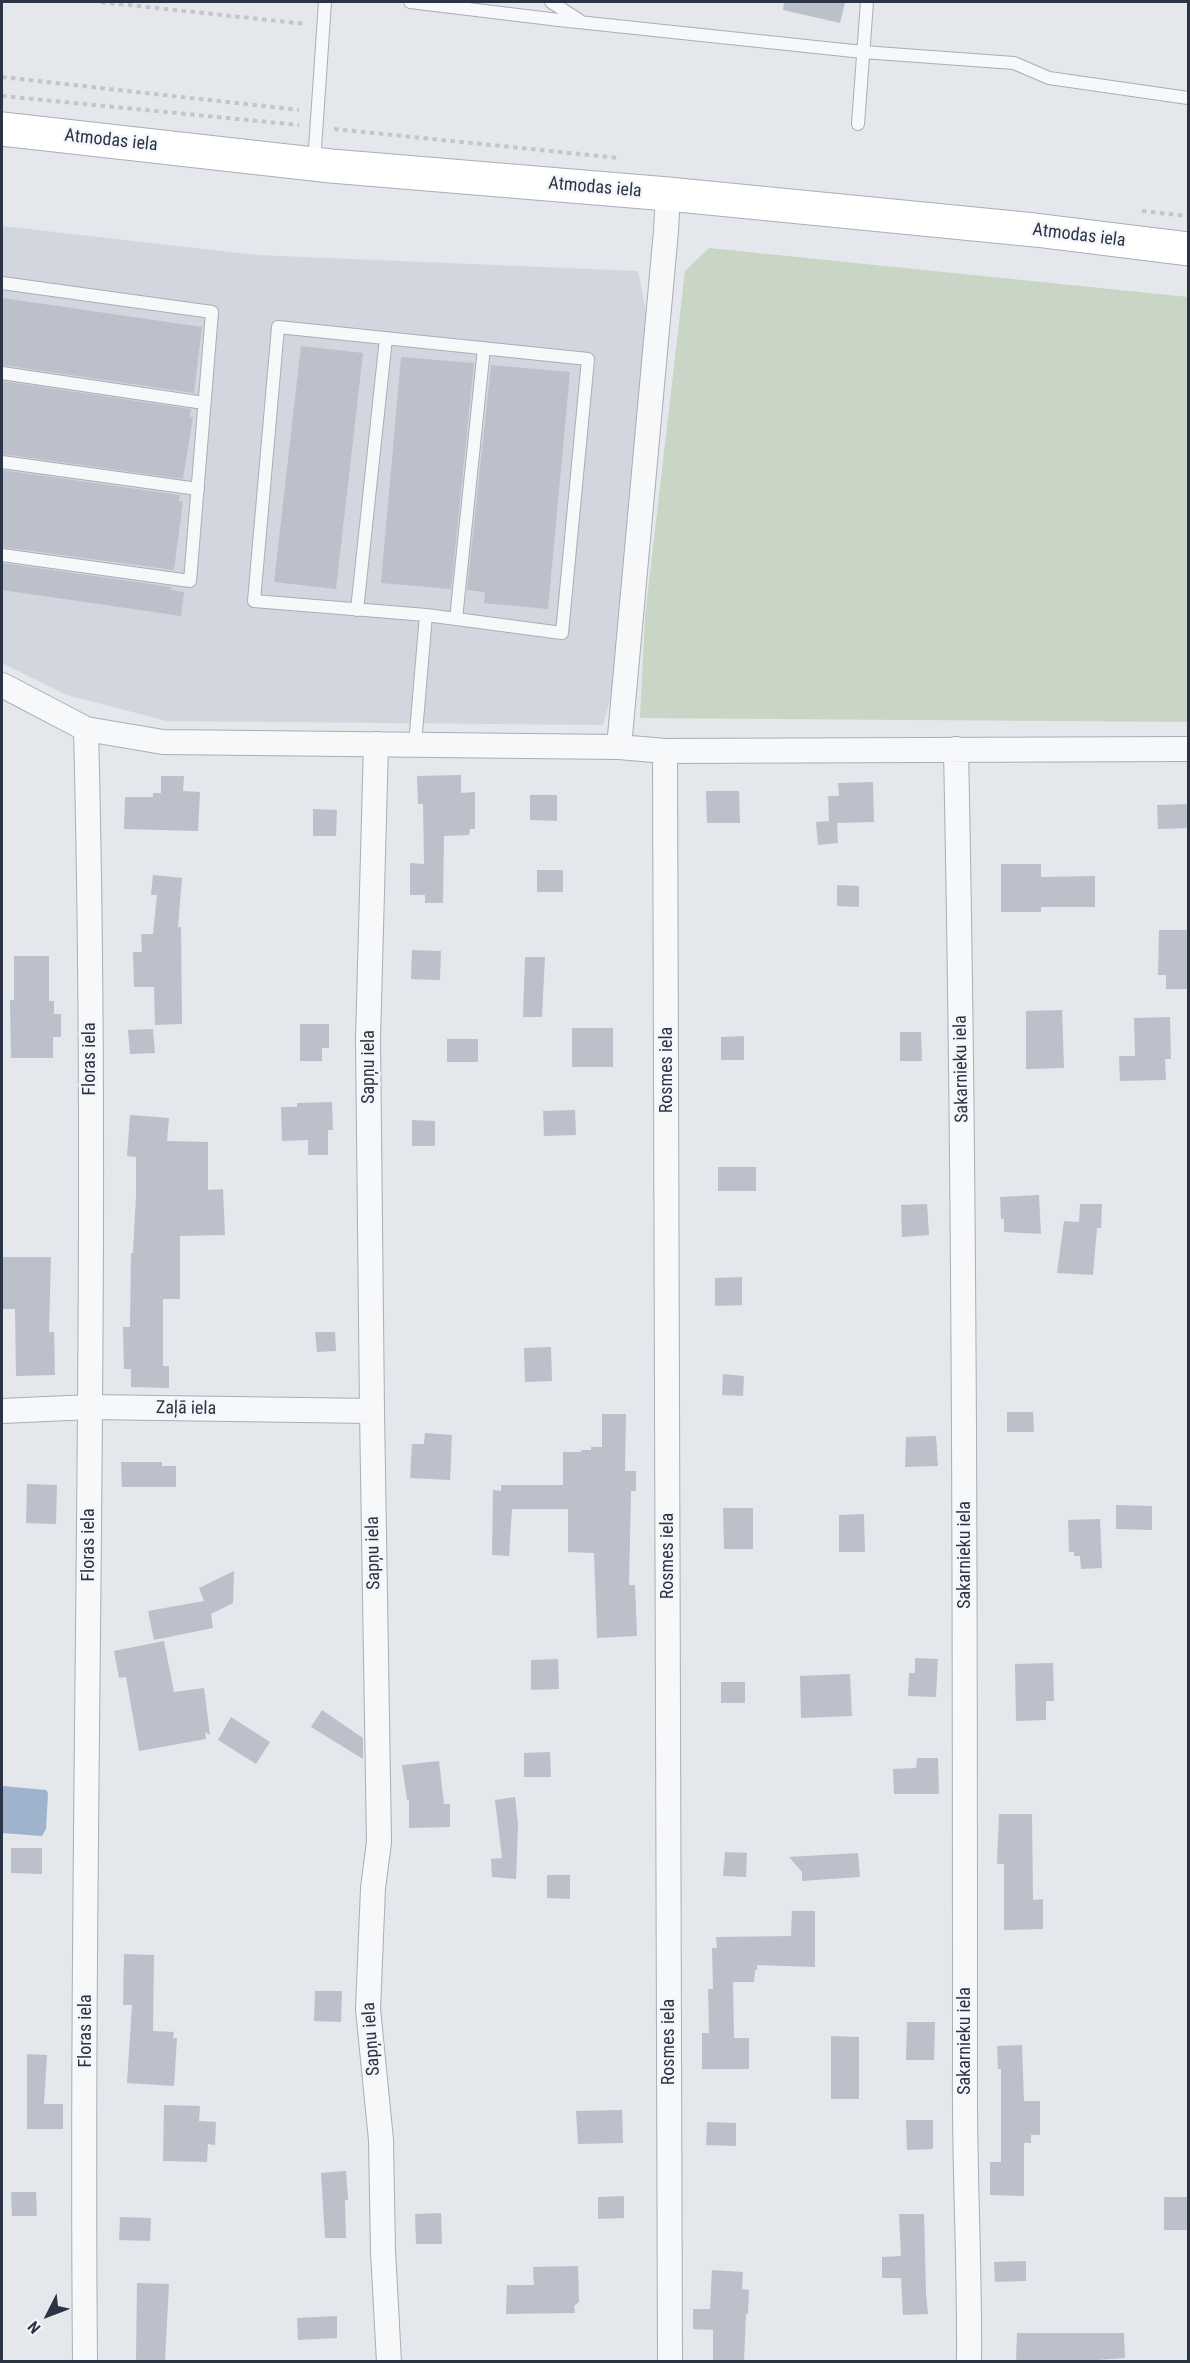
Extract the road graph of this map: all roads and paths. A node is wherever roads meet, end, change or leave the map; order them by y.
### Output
1 (101, 2) edge
2 (325, 2) edge
3 (410, 2) edge
4 (551, 2) edge
5 (867, 2) edge
6 (582, 22) junction
7 (322, 25) junction
8 (863, 52) junction
9 (2, 77) edge
10 (2, 96) edge
11 (1188, 98) edge
12 (317, 112) junction
13 (858, 124) dead end
14 (316, 127) junction
15 (2, 129) edge
16 (628, 159) dead end
17 (314, 164) junction
18 (668, 194) junction
19 (1188, 249) edge
20 (2, 283) edge
21 (386, 338) junction
22 (484, 348) junction
23 (2, 373) edge
24 (204, 403) junction
25 (2, 462) edge
26 (198, 489) junction
27 (2, 555) edge
28 (357, 610) junction
29 (426, 615) junction
30 (456, 619) junction
31 (2, 686) edge
32 (86, 729) junction
33 (376, 744) junction
34 (415, 744) junction
35 (618, 747) junction
36 (956, 749) junction
37 (1188, 749) edge
38 (665, 751) junction
39 (90, 1407) junction
40 (2, 1411) edge
41 (372, 1411) junction
42 (85, 2361) edge
43 (389, 2361) edge
44 (670, 2361) edge
45 (969, 2361) edge

1 - 7 path
2 - 7 lane
3 - 6 lane
4 - 6 lane
5 - 8 lane
6 - 8 lane
7 - 12 lane
8 - 11 lane
8 - 13 lane
9 - 12 path
10 - 14 path
12 - 14 lane
14 - 16 path
14 - 17 lane
15 - 17 main road, Atmodas iela
17 - 18 main road, Atmodas iela
18 - 19 main road, Atmodas iela
18 - 35 street
20 - 24 lane
21 - 22 lane
21 - 28 lane
21 - 28 lane
22 - 30 lane
22 - 30 lane
23 - 24 lane
24 - 26 lane
25 - 26 lane
26 - 27 lane
28 - 29 lane
29 - 30 lane
29 - 34 lane
31 - 32 street
32 - 33 street
32 - 39 street, Floras iela
33 - 34 street
33 - 41 street, Sapņu iela
34 - 35 street
35 - 38 street
36 - 37 street
36 - 38 street
36 - 45 street, Sakarnieku iela
38 - 44 street, Rosmes iela
39 - 40 street, Zaļā iela
39 - 41 street, Zaļā iela
39 - 42 street, Floras iela
41 - 43 street, Sapņu iela

